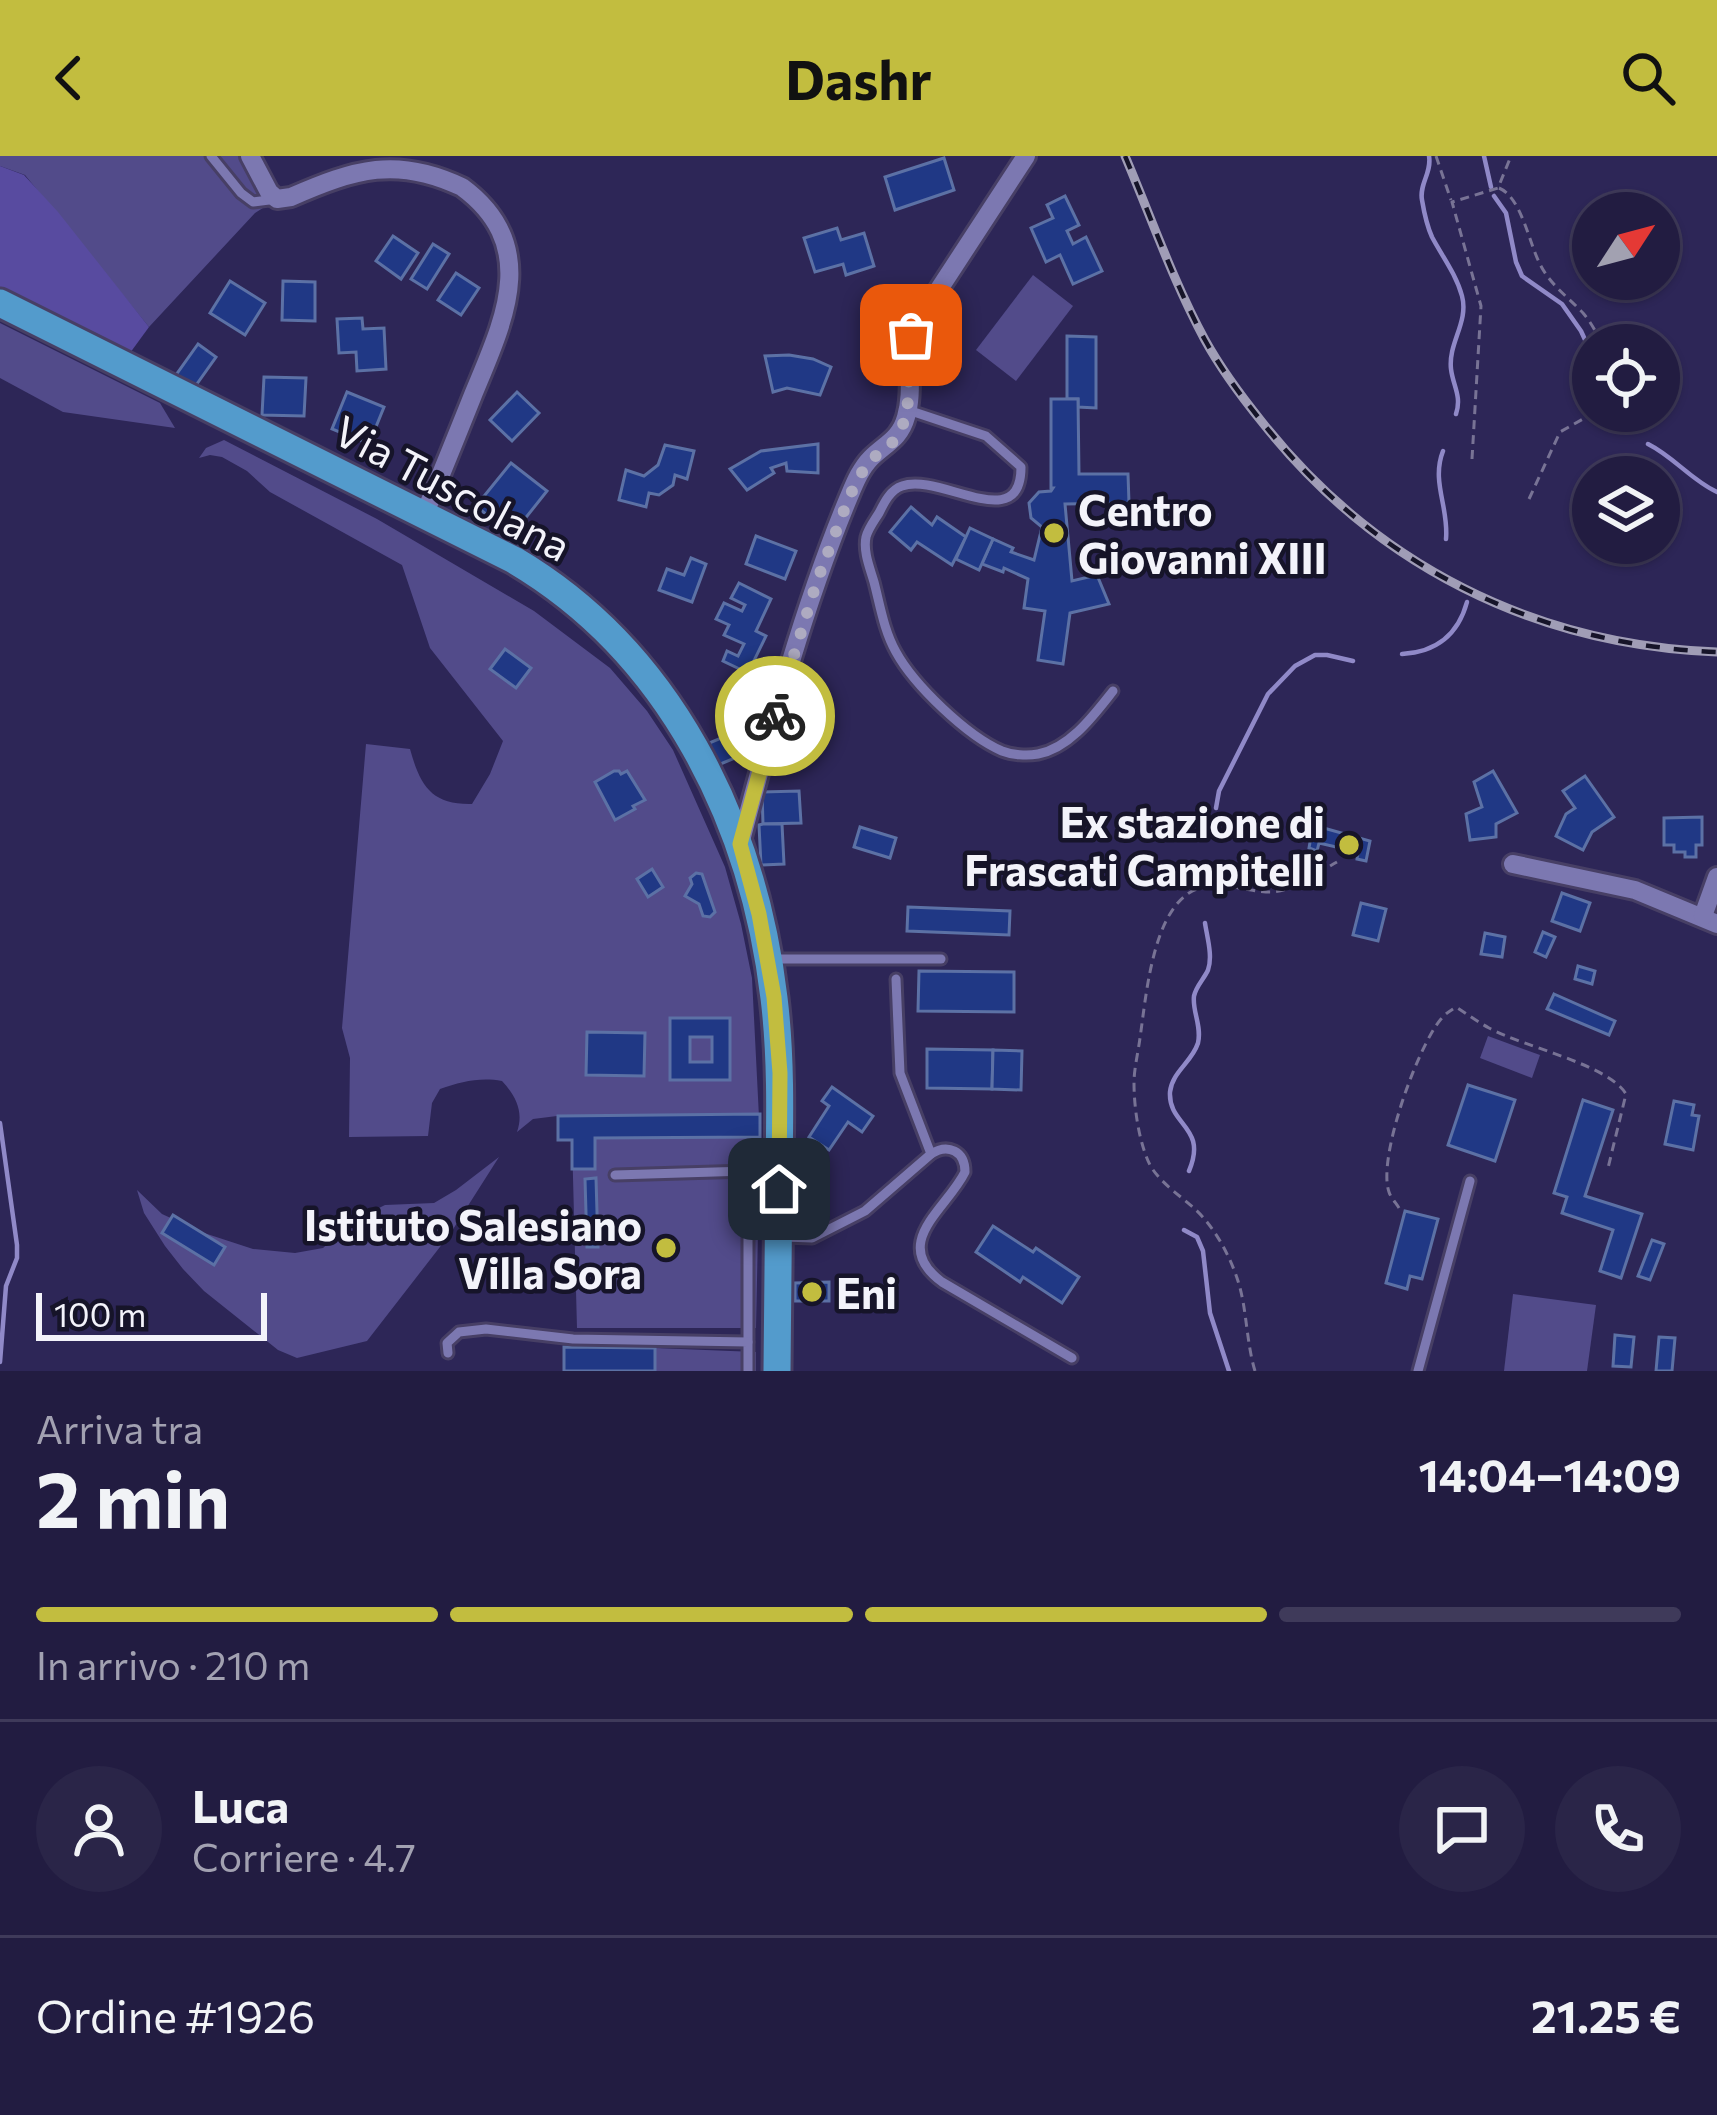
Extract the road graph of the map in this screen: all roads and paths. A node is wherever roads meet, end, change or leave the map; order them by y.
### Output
1 (212, 156) edge
2 (250, 156) edge
3 (1026, 156) edge
4 (1436, 156) edge
5 (1511, 156) edge
6 (1498, 188) junction
7 (278, 199) junction
8 (1452, 202) junction
9 (0, 304) edge
10 (1591, 324) edge
11 (908, 410) junction
12 (1572, 425) edge
13 (1472, 459) dead end
14 (1528, 499) dead end
15 (424, 515) junction
16 (1113, 691) dead end
17 (740, 844) junction
18 (1337, 862) dead end
19 (1513, 864) dead end
20 (1717, 877) edge
21 (1710, 920) edge
22 (941, 958) dead end
23 (768, 959) junction
24 (896, 979) dead end
25 (931, 1154) junction
26 (1607, 1168) dead end
27 (616, 1174) dead end
28 (1470, 1181) dead end
29 (1400, 1208) dead end
30 (778, 1237) junction
31 (748, 1342) junction
32 (448, 1353) dead end
33 (1072, 1358) dead end
34 (748, 1371) edge
35 (777, 1371) edge
36 (1255, 1371) edge
37 (1418, 1371) edge

1 - 7 lane
2 - 7 street
3 - 11 street
4 - 8 path
5 - 6 path
6 - 8 path
6 - 10 path
7 - 15 street
8 - 13 path
9 - 15 main road, Via Tuscolana
11 - 16 lane
11 - 17 street
12 - 14 path
15 - 17 main road, Via Tuscolana
17 - 23 main road, Via Tuscolana
18 - 36 path
19 - 21 street
20 - 21 street
22 - 23 lane
23 - 30 main road, Via Tuscolana
24 - 25 lane
25 - 30 lane
25 - 33 lane
26 - 29 path
27 - 31 lane
28 - 37 lane
30 - 35 main road, Via Tuscolana
31 - 32 lane
31 - 34 lane

